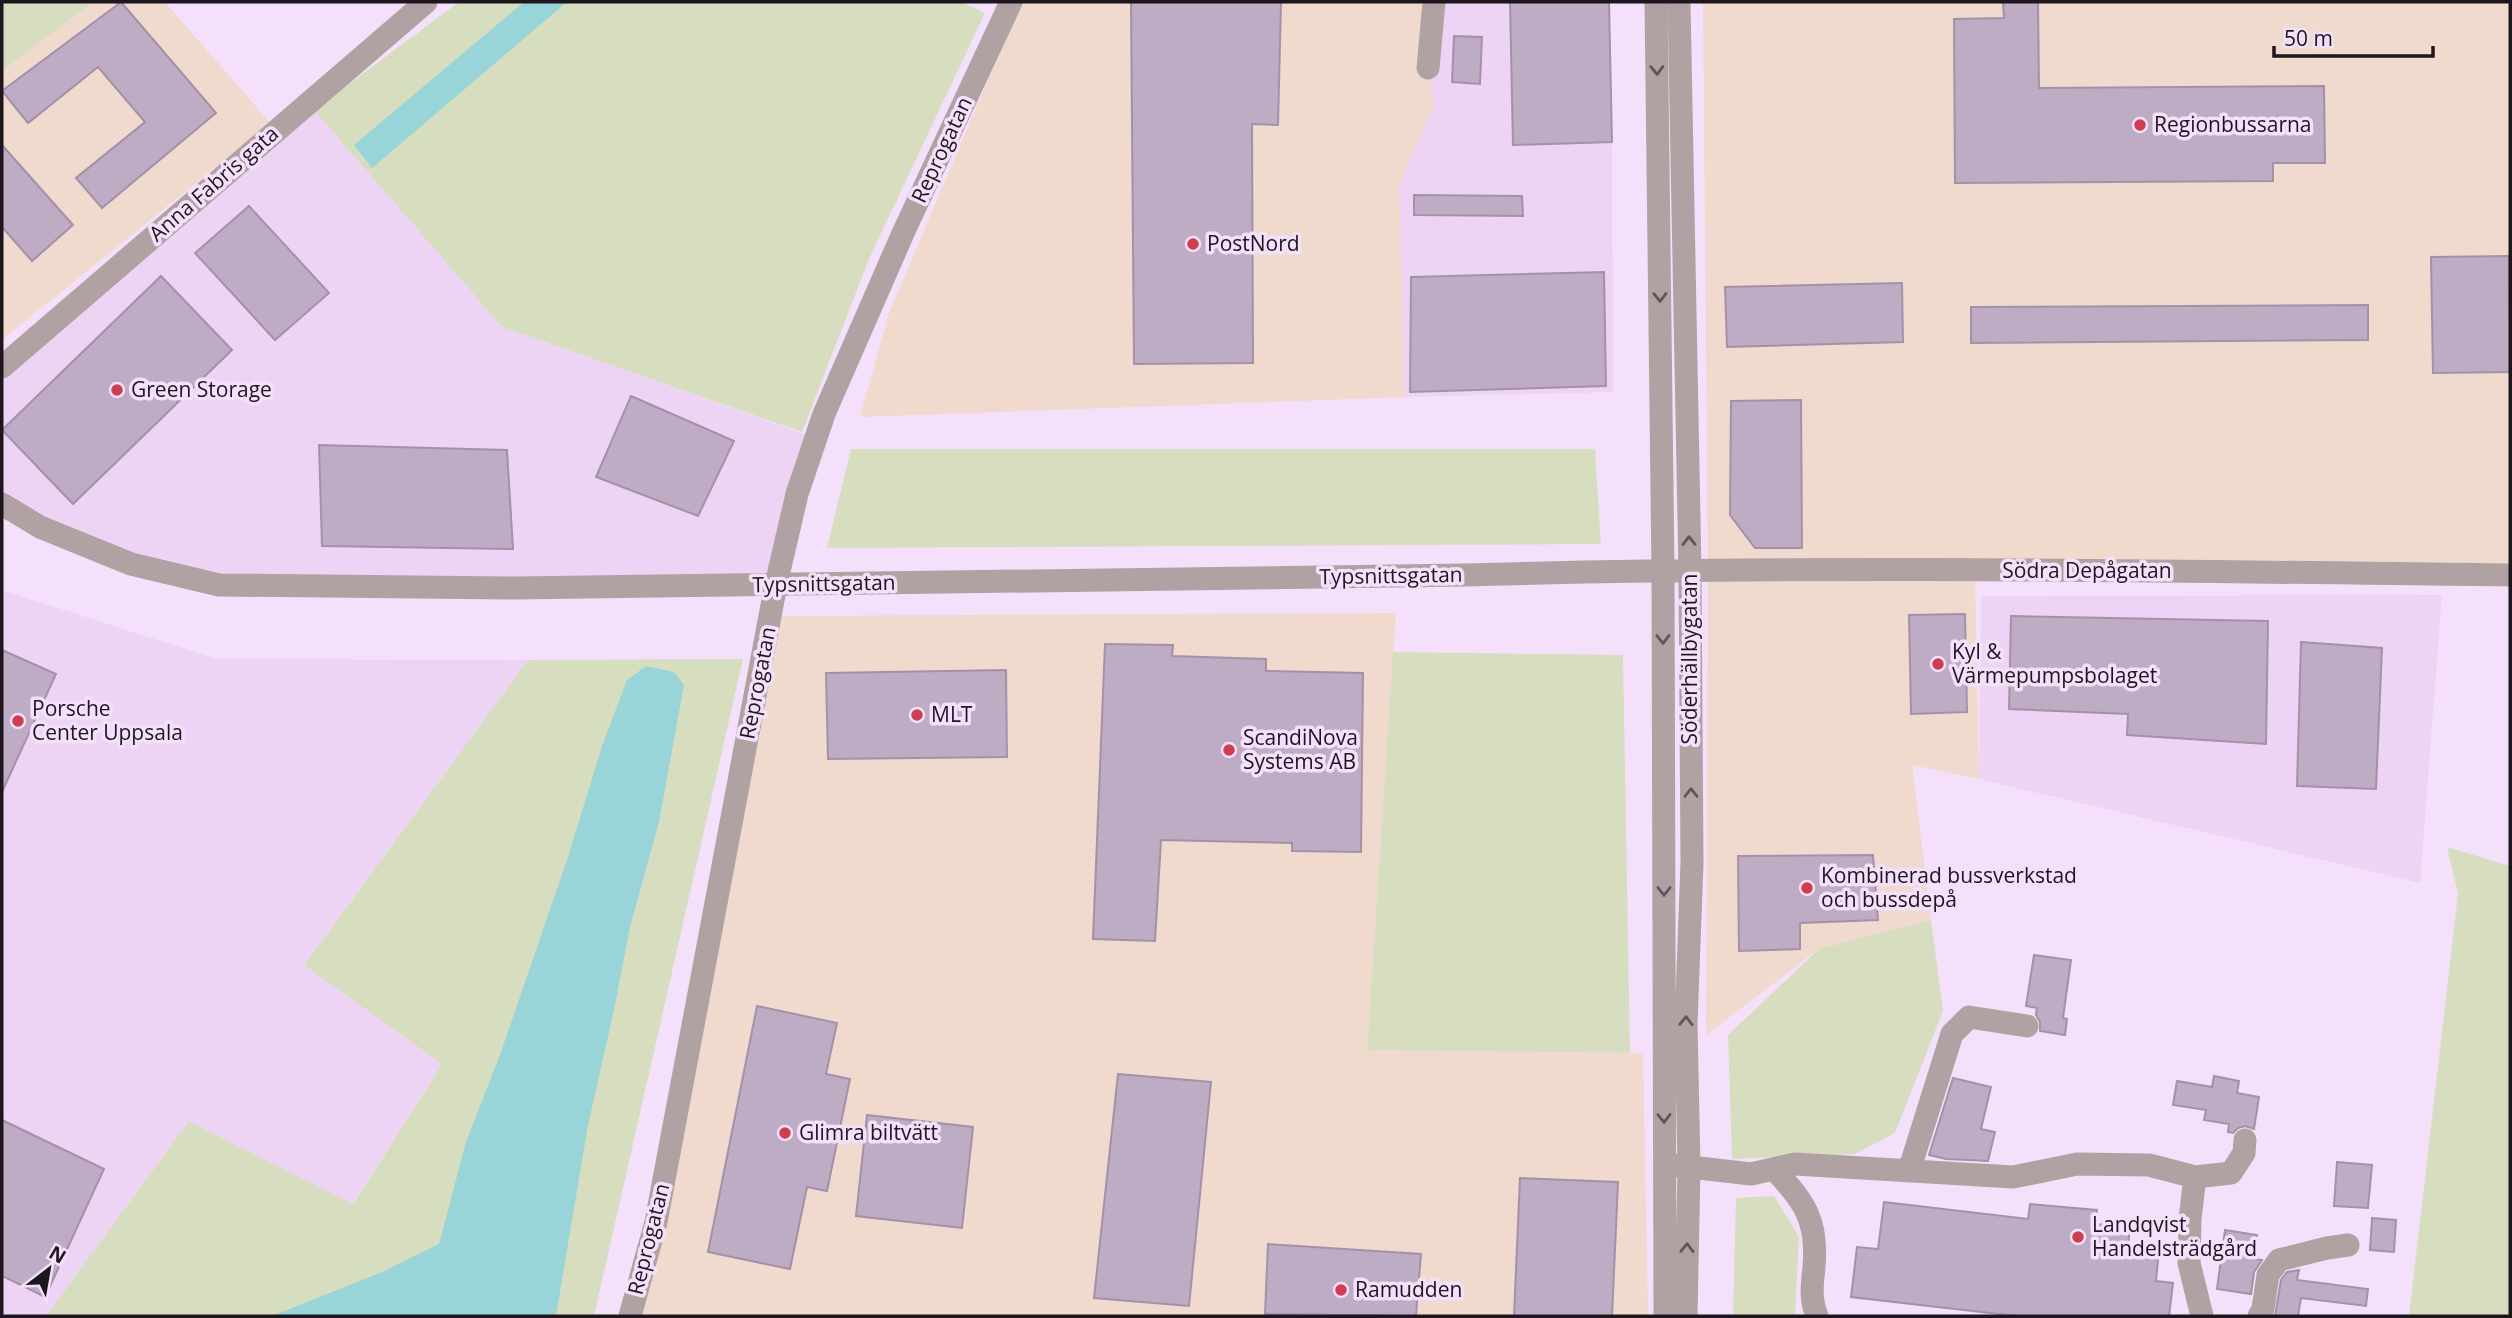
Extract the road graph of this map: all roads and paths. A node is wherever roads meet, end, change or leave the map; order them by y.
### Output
1 (426, 2) edge
2 (1011, 2) edge
3 (1434, 2) edge
4 (1656, 2) edge
5 (1679, 2) edge
6 (1428, 68) dead end
7 (2, 367) edge
8 (2, 504) edge
9 (1663, 570) junction
10 (1690, 571) junction
11 (2510, 575) edge
12 (776, 584) junction
13 (2027, 1026) dead end
14 (2245, 1140) dead end
15 (1665, 1163) junction
16 (1689, 1167) junction
17 (1774, 1169) junction
18 (1909, 1171) junction
19 (2195, 1177) junction
20 (2348, 1245) dead end
21 (630, 1316) edge
22 (1665, 1316) edge
23 (1686, 1316) edge
24 (1817, 1316) edge
25 (2202, 1316) edge
26 (2259, 1316) edge

1 - 7 street, Anna Fabris gata
2 - 12 street, Reprogatan
3 - 6 street
4 -> 9 street, Söderhällbygatan
10 -> 5 street, Söderhällbygatan
8 - 12 street, Typsnittsgatan
9 - 10 street, Södra Depågatan
9 - 12 street, Typsnittsgatan
9 -> 15 street, Söderhällbygatan
10 - 11 street, Södra Depågatan
16 -> 10 street, Söderhällbygatan
12 - 21 street, Reprogatan
13 - 18 street
14 - 19 street
15 - 16 street
15 - 22 street, Söderhällbygatan
16 - 17 street
23 -> 16 street, Söderhällbygatan
17 - 18 street
17 - 24 street
18 - 19 street
19 - 25 street
20 - 26 street

